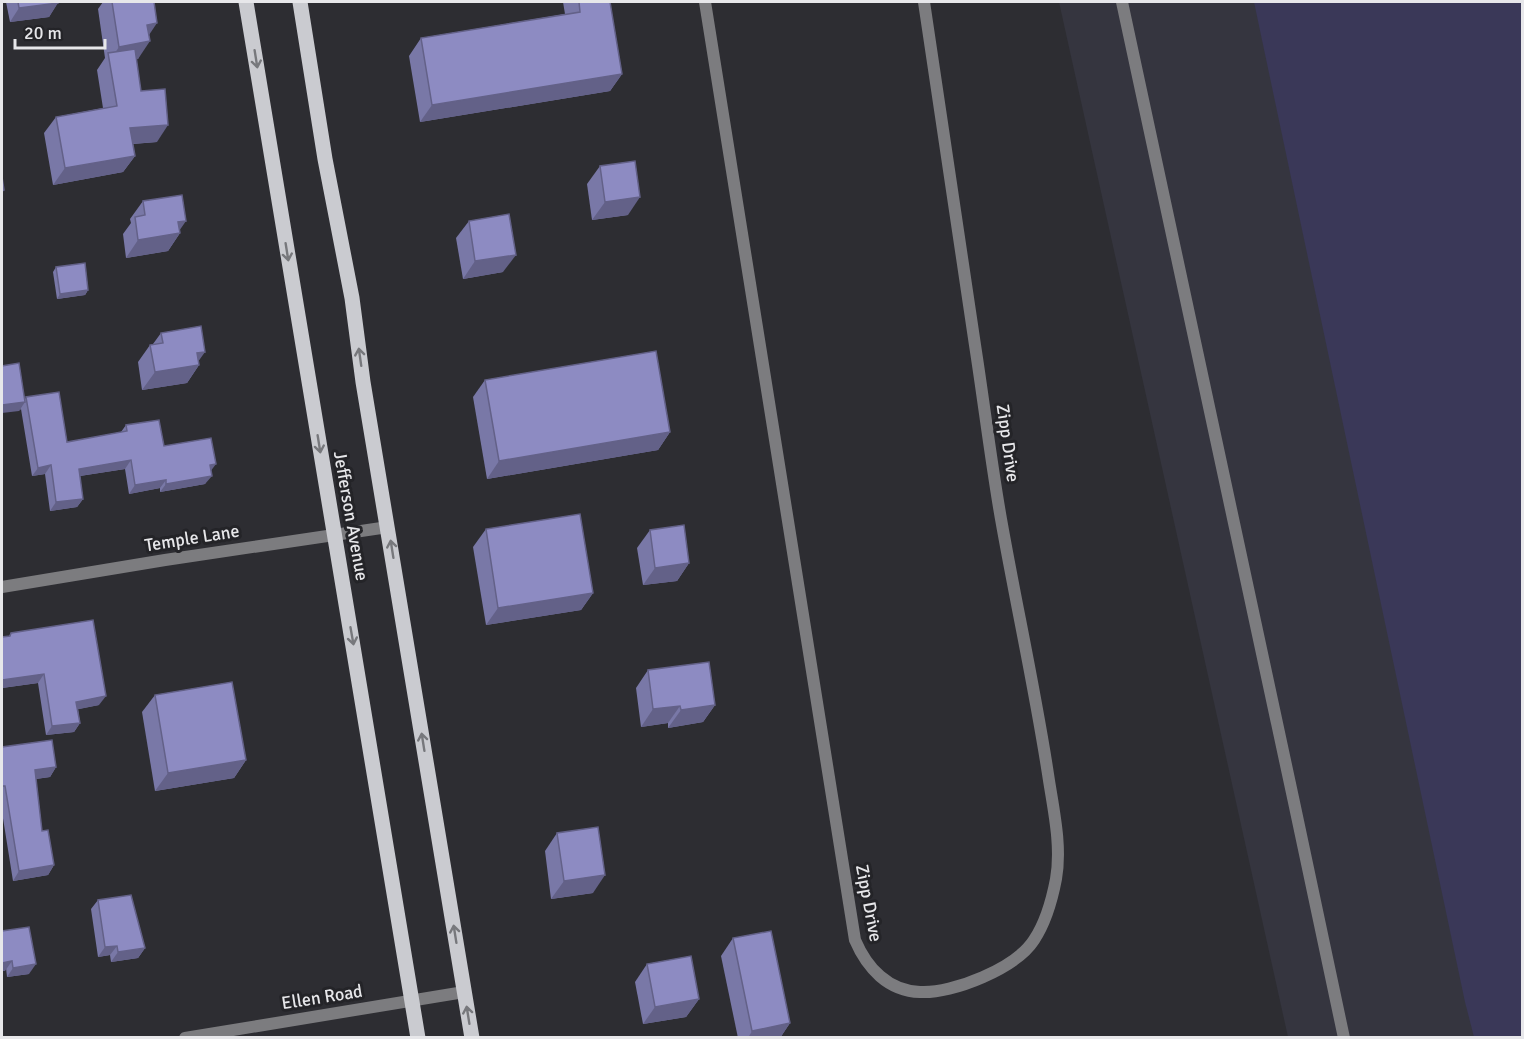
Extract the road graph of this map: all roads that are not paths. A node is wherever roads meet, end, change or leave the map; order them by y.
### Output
1 (246, 2) edge
2 (300, 2) edge
3 (705, 2) edge
4 (924, 2) edge
5 (1122, 2) edge
6 (388, 526) junction
7 (334, 535) junction
8 (2, 587) edge
9 (464, 992) junction
10 (412, 1000) junction
11 (185, 1038) edge
12 (418, 1038) edge
13 (472, 1038) edge
14 (1344, 1038) edge

1 -> 7 main road, Jefferson Avenue
6 -> 2 main road, Jefferson Avenue
3 - 4 street, Zipp Drive
5 - 14 street
6 - 7 street, Temple Lane
9 -> 6 main road, Jefferson Avenue
7 - 8 street, Temple Lane
7 -> 10 main road, Jefferson Avenue
9 - 10 street, Ellen Road
13 -> 9 main road, Jefferson Avenue
10 - 11 street, Ellen Road
10 - 12 main road, Jefferson Avenue

